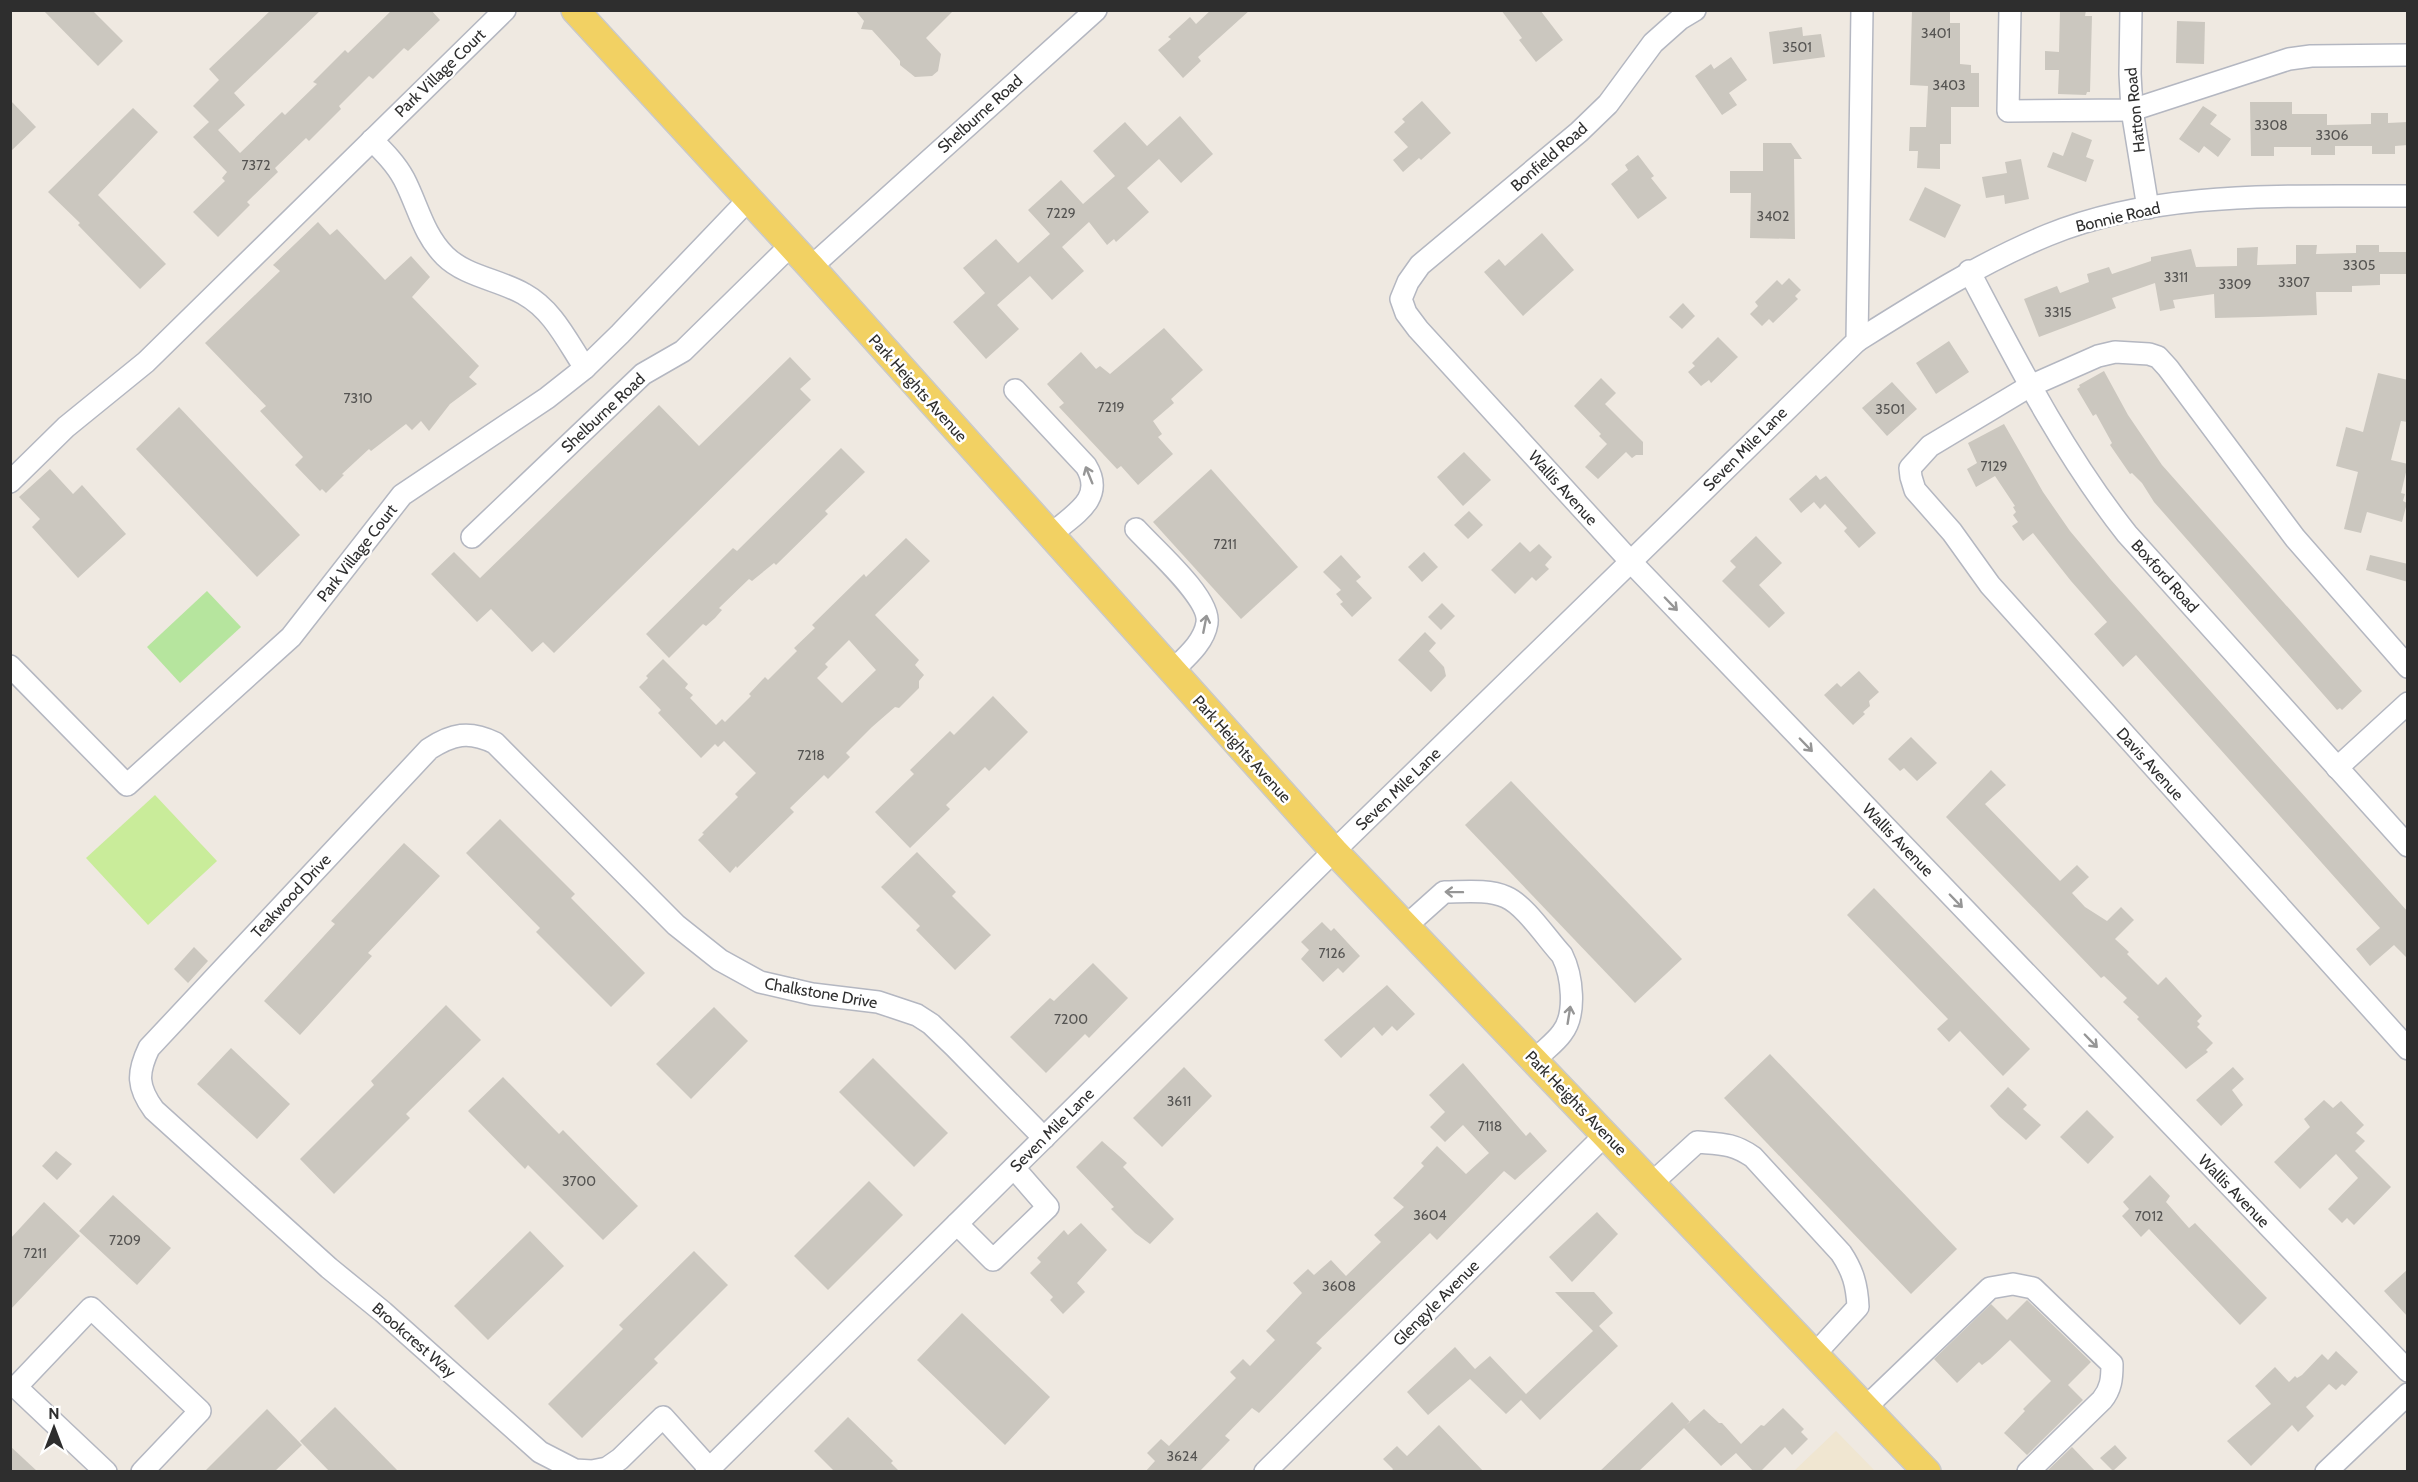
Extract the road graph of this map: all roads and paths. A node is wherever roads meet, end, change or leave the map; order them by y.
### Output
1 (505, 10) edge
2 (575, 10) edge
3 (1096, 10) edge
4 (1695, 10) edge
5 (1862, 10) edge
6 (2010, 10) edge
7 (2131, 10) edge
8 (2408, 55) edge
9 (2132, 110) junction
10 (372, 140) junction
11 (2408, 196) edge
12 (748, 200) junction
13 (2148, 208) junction
14 (790, 246) junction
15 (811, 267) junction
16 (1970, 271) junction
17 (1401, 299) joint
18 (1857, 341) junction
19 (585, 368) junction
20 (2030, 386) junction
21 (1015, 390) dead end
22 (10, 482) edge
23 (1136, 529) dead end
24 (1050, 535) junction
25 (472, 537) dead end
26 (1631, 562) junction
27 (10, 666) edge
28 (2408, 666) edge
29 (1172, 671) junction
30 (2408, 703) edge
31 (462, 735) joint
32 (2337, 768) junction
33 (2408, 846) edge
34 (1334, 851) junction
35 (1406, 926) junction
36 (2408, 1049) edge
37 (1534, 1060) junction
38 (139, 1076) joint
39 (1606, 1134) junction
40 (1044, 1138) junction
41 (1014, 1168) junction
42 (1652, 1183) junction
43 (957, 1224) junction
44 (1815, 1354) junction
45 (2408, 1371) edge
46 (2408, 1394) edge
47 (1866, 1407) junction
48 (708, 1470) edge
49 (106, 1472) edge
50 (142, 1472) edge
51 (1265, 1472) edge
52 (1927, 1472) edge
53 (2028, 1472) edge
54 (2326, 1472) edge

1 - 10 street, Park Village Court
2 - 12 main road, Park Heights Avenue
3 - 15 street, Shelburne Road
4 - 17 street, Bonfield Road
5 - 18 street
6 - 9 street
7 - 9 street, Hatton Road
8 - 9 street
9 - 13 street, Hatton Road
10 - 19 street
10 - 22 street, Park Village Court
11 - 13 street, Bonnie Road
12 - 14 main road, Park Heights Avenue
12 - 19 street, Park Village Court
13 - 16 street, Bonnie Road
14 - 15 main road, Park Heights Avenue
14 - 25 street, Shelburne Road
15 - 24 main road, Park Heights Avenue
16 - 18 street, Bonnie Road
16 - 20 street, Boxford Road
17 - 26 street, Wallis Avenue
18 - 26 street, Seven Mile Lane
19 - 27 street, Park Village Court
20 - 28 street
20 - 32 street, Boxford Road
20 - 36 street, Davis Avenue
24 -> 21 street
29 -> 23 street
24 - 29 main road, Park Heights Avenue
26 - 34 street, Seven Mile Lane
26 -> 45 street, Wallis Avenue
29 - 34 main road, Park Heights Avenue
30 - 32 street
31 - 38 street, Teakwood Drive
31 - 40 street, Chalkstone Drive
32 - 33 street, Boxford Road
34 - 35 main road, Park Heights Avenue
34 - 40 street, Seven Mile Lane
35 - 37 main road, Park Heights Avenue
37 -> 35 street
37 - 39 main road, Park Heights Avenue
38 - 48 street, Brookcrest Way
39 - 42 main road, Park Heights Avenue
39 - 51 street, Glengyle Avenue
40 - 41 street, Seven Mile Lane
41 - 43 street, Seven Mile Lane
41 - 43 street
42 - 44 main road, Park Heights Avenue
42 - 44 street
43 - 48 street, Seven Mile Lane
44 - 47 main road, Park Heights Avenue
46 - 54 street
47 - 52 main road, Park Heights Avenue
47 - 53 street
49 - 50 street

